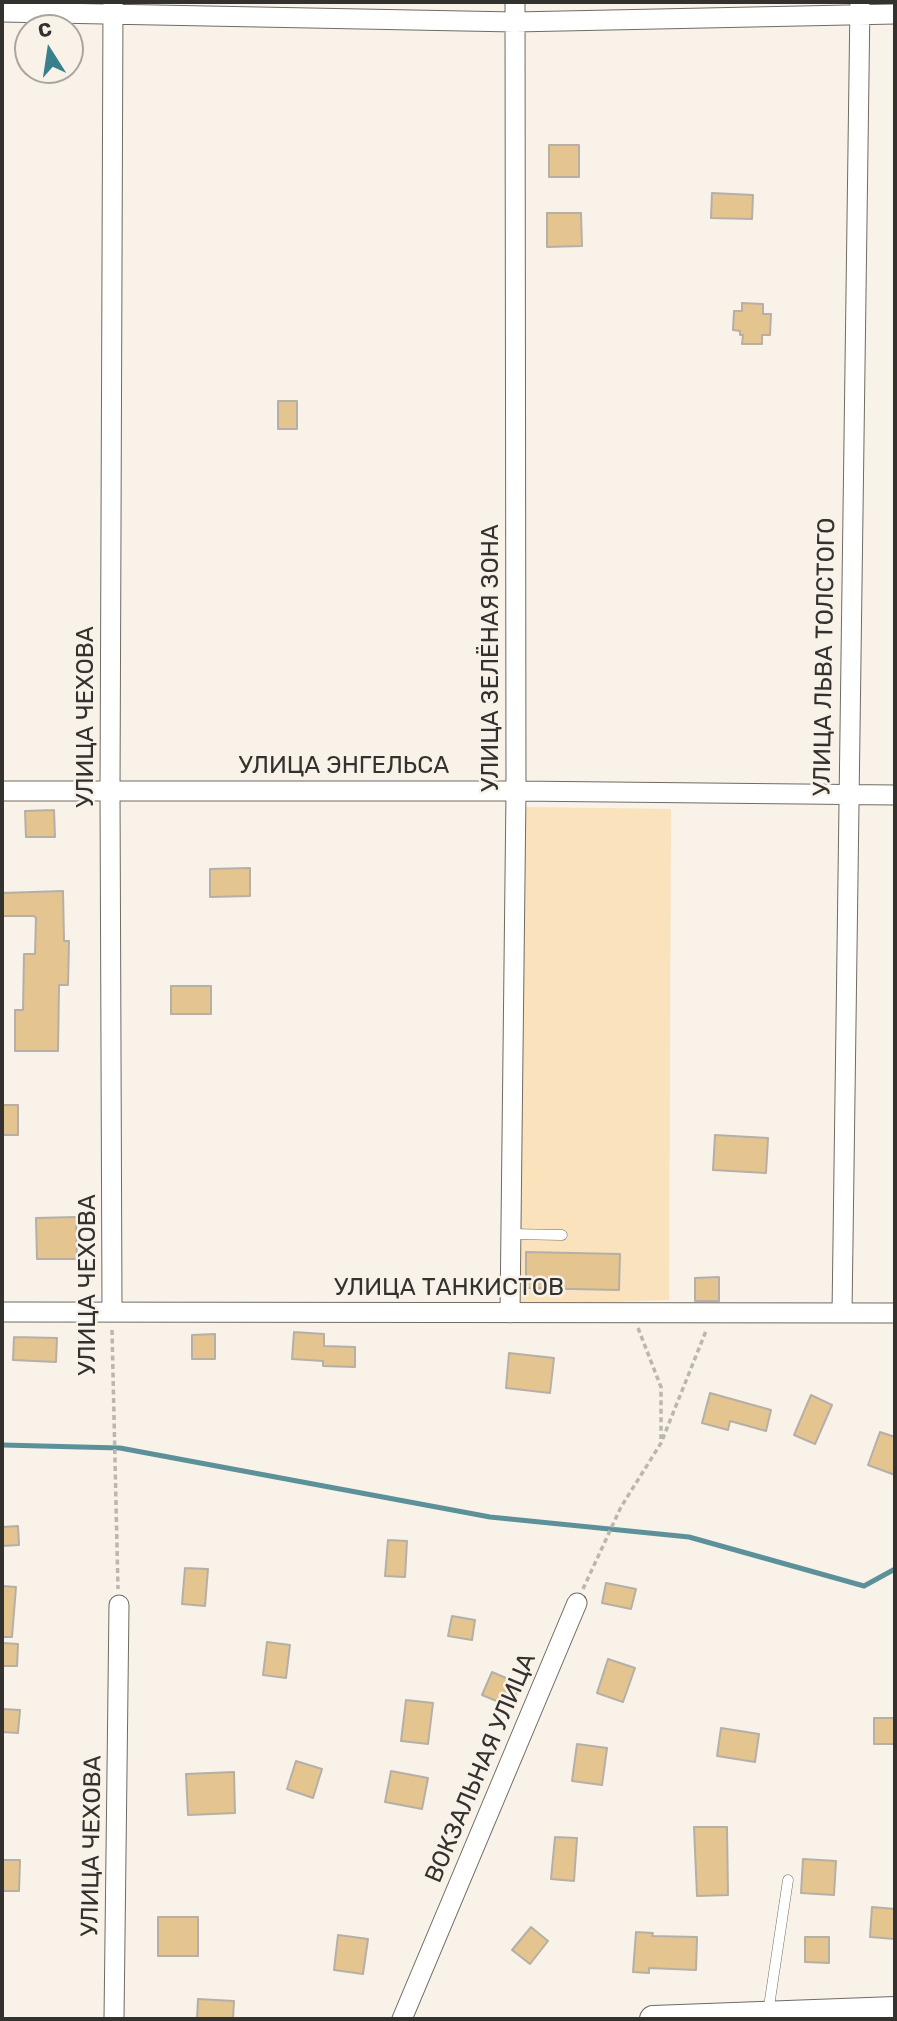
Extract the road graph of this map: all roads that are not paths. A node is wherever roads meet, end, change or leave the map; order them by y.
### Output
1 (515, 2) edge
2 (113, 8) edge
3 (860, 8) edge
4 (2, 12) edge
5 (895, 14) edge
6 (514, 22) junction
7 (2, 791) edge
8 (110, 791) junction
9 (516, 791) junction
10 (848, 794) junction
11 (895, 795) edge
12 (511, 1234) junction
13 (562, 1234) dead end
14 (112, 1311) junction
15 (2, 1312) edge
16 (895, 1312) edge
17 (509, 1313) junction
18 (842, 1313) junction
19 (577, 1604) road end
20 (119, 1605) road end
21 (788, 1880) dead end
22 (895, 2010) edge
23 (768, 2014) junction
24 (114, 2019) edge
25 (402, 2019) edge
26 (653, 2019) edge

1 - 6 street, УЛИЦА ЗЕЛЁНАЯ ЗОНА
2 - 4 street
2 - 6 street
2 - 8 street, УЛИЦА ЧЕХОВА
3 - 5 street
3 - 6 street
3 - 10 street, УЛИЦА ЛЬВА ТОЛСТОГО
6 - 9 street, УЛИЦА ЗЕЛЁНАЯ ЗОНА
7 - 8 street, УЛИЦА ЭНГЕЛЬСА
8 - 9 street, УЛИЦА ЭНГЕЛЬСА
8 - 14 street, УЛИЦА ЧЕХОВА
9 - 10 street, УЛИЦА ЭНГЕЛЬСА
9 - 12 street, УЛИЦА ЗЕЛЁНАЯ ЗОНА
10 - 11 street, УЛИЦА ЭНГЕЛЬСА
10 - 18 street, УЛИЦА ЛЬВА ТОЛСТОГО
12 - 13 lane
12 - 17 street, УЛИЦА ЗЕЛЁНАЯ ЗОНА
14 - 15 street, УЛИЦА ТАНКИСТОВ
14 - 17 street, УЛИЦА ТАНКИСТОВ
16 - 18 street, УЛИЦА ТАНКИСТОВ
17 - 18 street, УЛИЦА ТАНКИСТОВ
19 - 25 street, ВОКЗАЛЬНАЯ УЛИЦА
20 - 24 street, УЛИЦА ЧЕХОВА
21 - 23 lane
22 - 23 main road
23 - 26 main road

